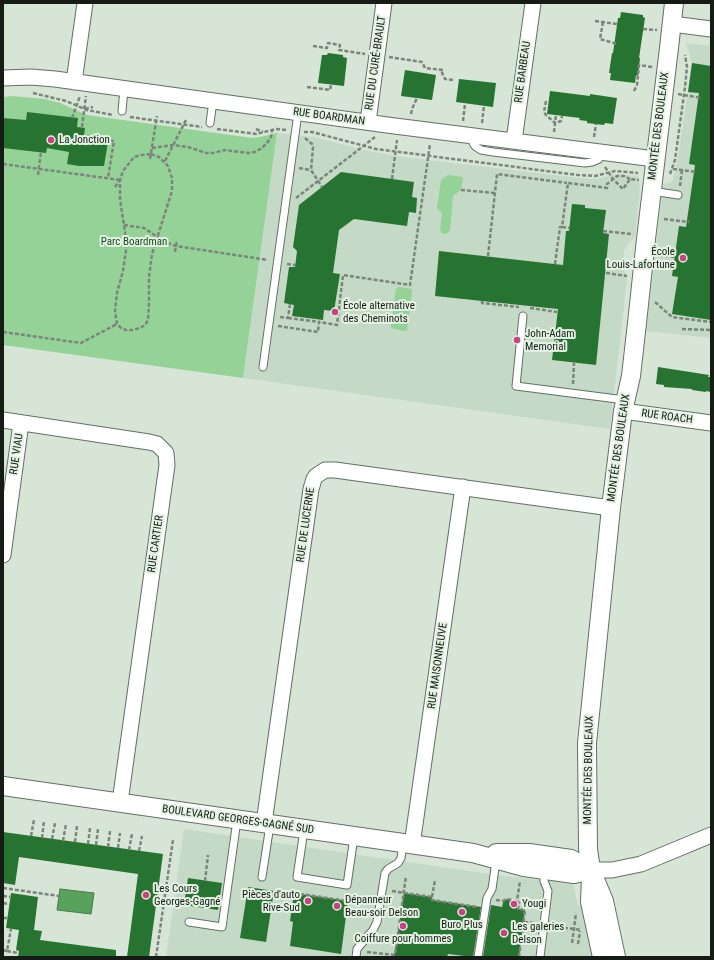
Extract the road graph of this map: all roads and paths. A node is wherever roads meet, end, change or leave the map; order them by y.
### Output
1 (85, 3) edge
2 (384, 3) edge
3 (533, 3) edge
4 (674, 3) edge
5 (595, 22) dead end
6 (603, 22) junction
7 (617, 24) dead end
8 (667, 27) junction
9 (643, 29) dead end
10 (711, 29) edge
11 (617, 44) dead end
12 (313, 46) dead end
13 (341, 50) junction
14 (684, 50) dead end
15 (366, 54) dead end
16 (341, 55) dead end
17 (388, 57) dead end
18 (425, 68) junction
19 (659, 68) dead end
20 (424, 73) dead end
21 (3, 78) edge
22 (453, 80) dead end
23 (74, 82) junction
24 (331, 84) dead end
25 (307, 87) dead end
26 (124, 89) junction
27 (634, 91) dead end
28 (28, 92) dead end
29 (673, 94) dead end
30 (684, 95) junction
31 (417, 98) dead end
32 (702, 98) dead end
33 (213, 101) junction
34 (546, 101) dead end
35 (465, 104) dead end
36 (76, 106) junction
37 (484, 106) dead end
38 (93, 107) dead end
39 (85, 110) junction
40 (298, 113) junction
41 (122, 114) junction
42 (556, 115) dead end
43 (157, 116) dead end
44 (562, 116) dead end
45 (72, 118) dead end
46 (411, 118) dead end
47 (156, 120) junction
48 (186, 120) dead end
49 (368, 122) junction
50 (555, 123) junction
51 (184, 124) junction
52 (596, 124) dead end
53 (462, 125) dead end
54 (209, 126) junction
55 (82, 128) dead end
56 (256, 129) dead end
57 (272, 130) junction
58 (288, 130) dead end
59 (477, 131) junction
60 (263, 132) junction
61 (553, 136) dead end
62 (375, 137) dead end
63 (98, 139) dead end
64 (397, 139) dead end
65 (514, 141) junction
66 (430, 144) dead end
67 (173, 145) junction
68 (363, 147) junction
69 (152, 148) junction
70 (41, 152) dead end
71 (395, 152) junction
72 (151, 154) junction
73 (600, 154) junction
74 (428, 157) junction
75 (150, 159) dead end
76 (164, 161) junction
77 (3, 164) edge
78 (662, 164) junction
79 (39, 169) junction
80 (673, 169) junction
81 (682, 170) junction
82 (696, 172) dead end
83 (608, 173) junction
84 (639, 173) dead end
85 (38, 175) dead end
86 (669, 177) dead end
87 (108, 178) junction
88 (392, 179) dead end
89 (613, 179) junction
90 (630, 179) junction
91 (120, 180) junction
92 (318, 181) junction
93 (568, 183) junction
94 (646, 186) junction
95 (115, 187) dead end
96 (322, 187) dead end
97 (461, 190) dead end
98 (495, 193) junction
99 (678, 195) joint
100 (293, 200) dead end
101 (416, 205) dead end
102 (421, 206) junction
103 (657, 218) dead end
104 (689, 222) dead end
105 (124, 225) junction
106 (562, 227) junction
107 (569, 228) dead end
108 (603, 231) dead end
109 (638, 235) dead end
110 (157, 237) junction
111 (177, 240) dead end
112 (176, 246) junction
113 (176, 252) dead end
114 (654, 254) dead end
115 (488, 256) dead end
116 (674, 257) dead end
117 (260, 258) dead end
118 (285, 264) dead end
119 (555, 264) dead end
120 (295, 265) dead end
121 (606, 273) dead end
122 (628, 276) dead end
123 (654, 301) dead end
124 (290, 304) dead end
125 (278, 316) dead end
126 (523, 316) dead end
127 (288, 318) junction
128 (319, 322) junction
129 (711, 322) edge
130 (117, 324) junction
131 (276, 326) dead end
132 (682, 329) dead end
133 (711, 330) edge
134 (3, 332) edge
135 (574, 363) dead end
136 (263, 367) dead end
137 (574, 374) dead end
138 (624, 405) junction
139 (3, 420) edge
140 (21, 423) junction
141 (711, 423) edge
142 (464, 487) junction
143 (611, 508) junction
144 (3, 555) edge
145 (3, 786) edge
146 (120, 802) junction
147 (34, 820) dead end
148 (237, 820) junction
149 (44, 821) dead end
150 (55, 823) dead end
151 (66, 824) dead end
152 (267, 824) junction
153 (77, 826) dead end
154 (90, 828) dead end
155 (98, 829) dead end
156 (304, 830) junction
157 (110, 831) dead end
158 (120, 833) dead end
159 (132, 834) dead end
160 (711, 835) edge
161 (32, 836) dead end
162 (142, 836) dead end
163 (354, 837) junction
164 (42, 838) dead end
165 (52, 839) dead end
166 (173, 840) dead end
167 (63, 841) dead end
168 (75, 842) dead end
169 (88, 844) dead end
170 (96, 845) dead end
171 (408, 845) junction
172 (108, 847) dead end
173 (118, 848) dead end
174 (129, 850) dead end
175 (139, 851) dead end
176 (208, 855) dead end
177 (497, 856) junction
178 (544, 870) junction
179 (591, 870) junction
180 (521, 875) dead end
181 (406, 876) dead end
182 (262, 877) dead end
183 (435, 880) dead end
184 (205, 881) dead end
185 (3, 889) edge
186 (294, 893) dead end
187 (404, 893) junction
188 (3, 896) edge
189 (59, 896) dead end
190 (10, 897) dead end
191 (432, 897) junction
192 (348, 901) dead end
193 (3, 903) edge
194 (9, 904) dead end
195 (476, 907) dead end
196 (576, 907) dead end
197 (3, 918) edge
198 (7, 918) dead end
199 (189, 922) dead end
200 (564, 927) dead end
201 (11, 929) dead end
202 (574, 929) junction
203 (580, 930) junction
204 (584, 930) dead end
205 (572, 943) dead end
206 (578, 944) dead end
207 (3, 950) edge
208 (7, 951) junction
209 (362, 951) dead end
210 (18, 953) dead end
211 (156, 957) edge
212 (356, 957) edge
213 (478, 957) edge
214 (519, 957) edge
215 (540, 957) edge
216 (602, 957) edge
217 (616, 957) edge

1 - 23 street
2 - 49 street, RUE DU CURÉ-BRAULT
3 - 65 street, RUE BARBEAU
4 - 8 street, MONTÉE DES BOULEAUX
5 - 6 path
6 - 7 path
6 - 11 path
8 - 9 path
8 - 10 street
8 - 78 street, MONTÉE DES BOULEAUX
12 - 13 path
13 - 15 path
13 - 16 path
14 - 30 path, MONTÉE DES BOULEAUX
17 - 18 path
18 - 20 path
18 - 22 path
19 - 27 path
21 - 23 street, RUE BOARDMAN
23 - 26 street, RUE BOARDMAN
24 - 25 path
26 - 33 street, RUE BOARDMAN
26 - 41 lane
28 - 36 path, RUE BOARDMAN
29 - 30 path
30 - 32 path
30 - 80 path, MONTÉE DES BOULEAUX
31 - 46 path
33 - 40 street, RUE BOARDMAN
33 - 54 lane
34 - 50 path
35 - 53 path
36 - 39 path, RUE BOARDMAN
36 - 39 path
36 - 45 path
37 - 59 path
38 - 39 path
39 - 41 path, RUE BOARDMAN
39 - 55 path
40 - 49 street, RUE BOARDMAN
40 - 136 lane
41 - 47 path, RUE BOARDMAN
42 - 50 path
43 - 47 path
44 - 50 path
47 - 51 path, RUE BOARDMAN
47 - 69 path
48 - 51 path
49 - 59 street, RUE BOARDMAN
50 - 61 path
51 - 54 path, RUE BOARDMAN
51 - 67 path
52 - 73 path
54 - 60 path, RUE BOARDMAN
56 - 60 path
57 - 58 path, RUE BOARDMAN
57 - 60 path, RUE BOARDMAN
57 - 67 path
59 - 65 street, RUE BOARDMAN
59 - 73 lane
62 - 68 path
63 - 87 path
64 - 71 path
65 - 73 street, RUE BOARDMAN
66 - 74 path
67 - 69 path
67 - 76 path
68 - 71 path, RUE BOARDMAN
68 - 92 path
68 - 92 path, RUE BOARDMAN
69 - 72 path
70 - 79 path
71 - 74 path, RUE BOARDMAN
71 - 88 path
72 - 75 path
72 - 76 path
72 - 91 path
73 - 78 street, RUE BOARDMAN
73 - 83 path
74 - 83 path, RUE BOARDMAN
74 - 102 path
76 - 110 path
77 - 79 path
78 - 80 path
78 - 94 street, MONTÉE DES BOULEAUX
79 - 85 path
79 - 87 path
80 - 81 path
80 - 86 path, MONTÉE DES BOULEAUX
81 - 82 path
81 - 99 path
83 - 84 path, RUE BOARDMAN
83 - 89 path
87 - 91 path
89 - 90 path
89 - 90 path
89 - 93 path
90 - 94 path
91 - 95 path
91 - 105 path
92 - 96 path
92 - 100 path
93 - 98 path
93 - 106 path
94 - 99 lane
94 - 138 street, MONTÉE DES BOULEAUX
97 - 98 path
98 - 115 path
101 - 102 path
102 - 128 path
103 - 104 path
105 - 110 path
105 - 130 path
106 - 107 path
106 - 119 path
108 - 109 path
110 - 112 path
110 - 130 path
111 - 112 path
112 - 113 path
112 - 117 path
114 - 116 path
118 - 120 path
121 - 122 path
123 - 129 path
124 - 127 path
125 - 127 path
126 - 138 lane
127 - 128 path
128 - 131 path
130 - 134 path
132 - 133 path
135 - 137 path
138 - 141 street, RUE ROACH
138 - 143 street, MONTÉE DES BOULEAUX
139 - 140 street, RUE CARTIER
140 - 144 street, RUE VIAU
140 - 146 street, RUE CARTIER
142 - 143 street, RUE DE LUCERNE
142 - 152 street, RUE DE LUCERNE
142 - 171 street, RUE MAISONNEUVE
143 - 179 street, MONTÉE DES BOULEAUX
145 - 146 street, BOULEVARD GEORGES-GAGNÉ SUD
146 - 148 street, BOULEVARD GEORGES-GAGNÉ SUD
147 - 161 path
148 - 152 street, BOULEVARD GEORGES-GAGNÉ SUD
148 - 199 lane
149 - 164 path
150 - 165 path
151 - 167 path
152 - 156 street, BOULEVARD GEORGES-GAGNÉ SUD
152 - 182 lane
153 - 168 path
154 - 169 path
155 - 170 path
156 - 163 street, BOULEVARD GEORGES-GAGNÉ SUD
156 - 163 lane
157 - 172 path
158 - 173 path
159 - 174 path
160 - 179 street
162 - 175 path
163 - 171 street, BOULEVARD GEORGES-GAGNÉ SUD
166 - 211 path
171 - 177 street, BOULEVARD GEORGES-GAGNÉ SUD
171 - 212 lane
176 - 184 path
177 - 178 street, BOULEVARD GEORGES-GAGNÉ SUD
177 - 179 street, BOULEVARD GEORGES-GAGNÉ SUD
177 - 213 lane
178 - 179 street, BOULEVARD GEORGES-GAGNÉ SUD
178 - 215 lane
179 - 216 street, MONTÉE DES BOULEAUX
179 - 217 street, MONTÉE DES BOULEAUX
180 - 214 path
181 - 187 path
183 - 191 path
185 - 189 path
186 - 192 path
187 - 191 path
187 - 209 path
188 - 190 path
191 - 195 path
193 - 194 path
196 - 202 path
197 - 198 path
200 - 202 path
201 - 208 path
202 - 203 path
202 - 205 path
203 - 204 path
203 - 206 path
207 - 208 path
208 - 210 path

